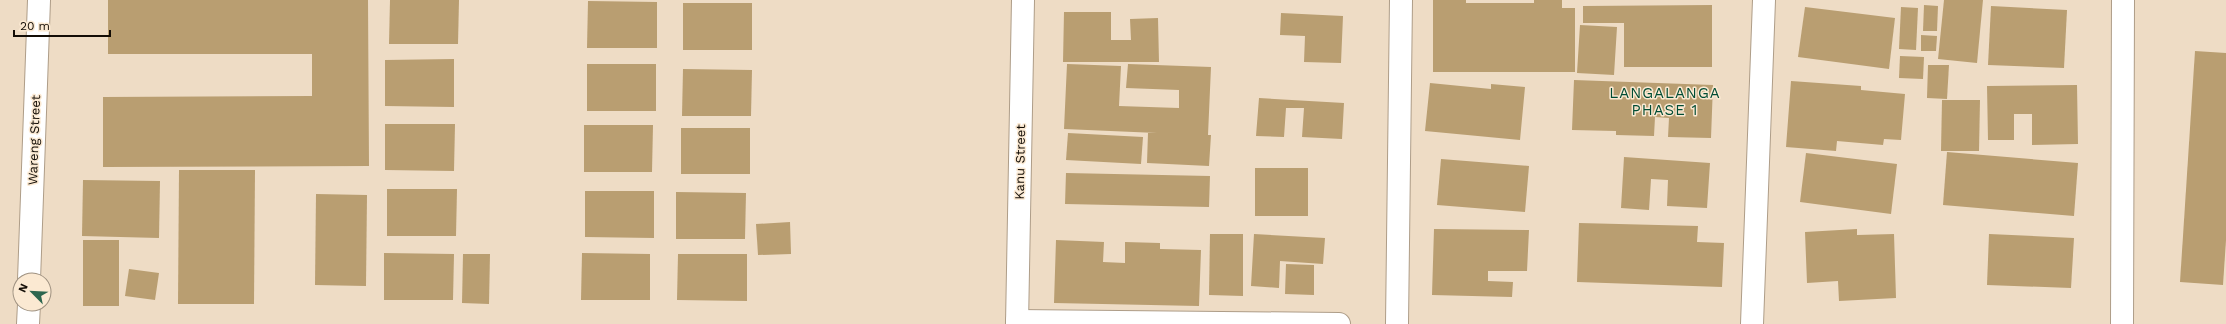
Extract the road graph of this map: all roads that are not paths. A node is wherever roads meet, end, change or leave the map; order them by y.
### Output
1 (39, 0) edge
2 (1023, 0) edge
3 (1401, 0) edge
4 (1764, 0) edge
5 (2123, 0) edge
6 (29, 272) edge
7 (28, 312) edge
8 (1017, 323) edge
9 (28, 324) edge
10 (1339, 324) edge
11 (1397, 324) edge
12 (1752, 324) edge
13 (2122, 324) edge

1 - 6 street, Wareng Street
2 - 8 street, Kanu Street
3 - 11 street
4 - 12 street
5 - 13 street
7 - 9 street
8 - 10 street

